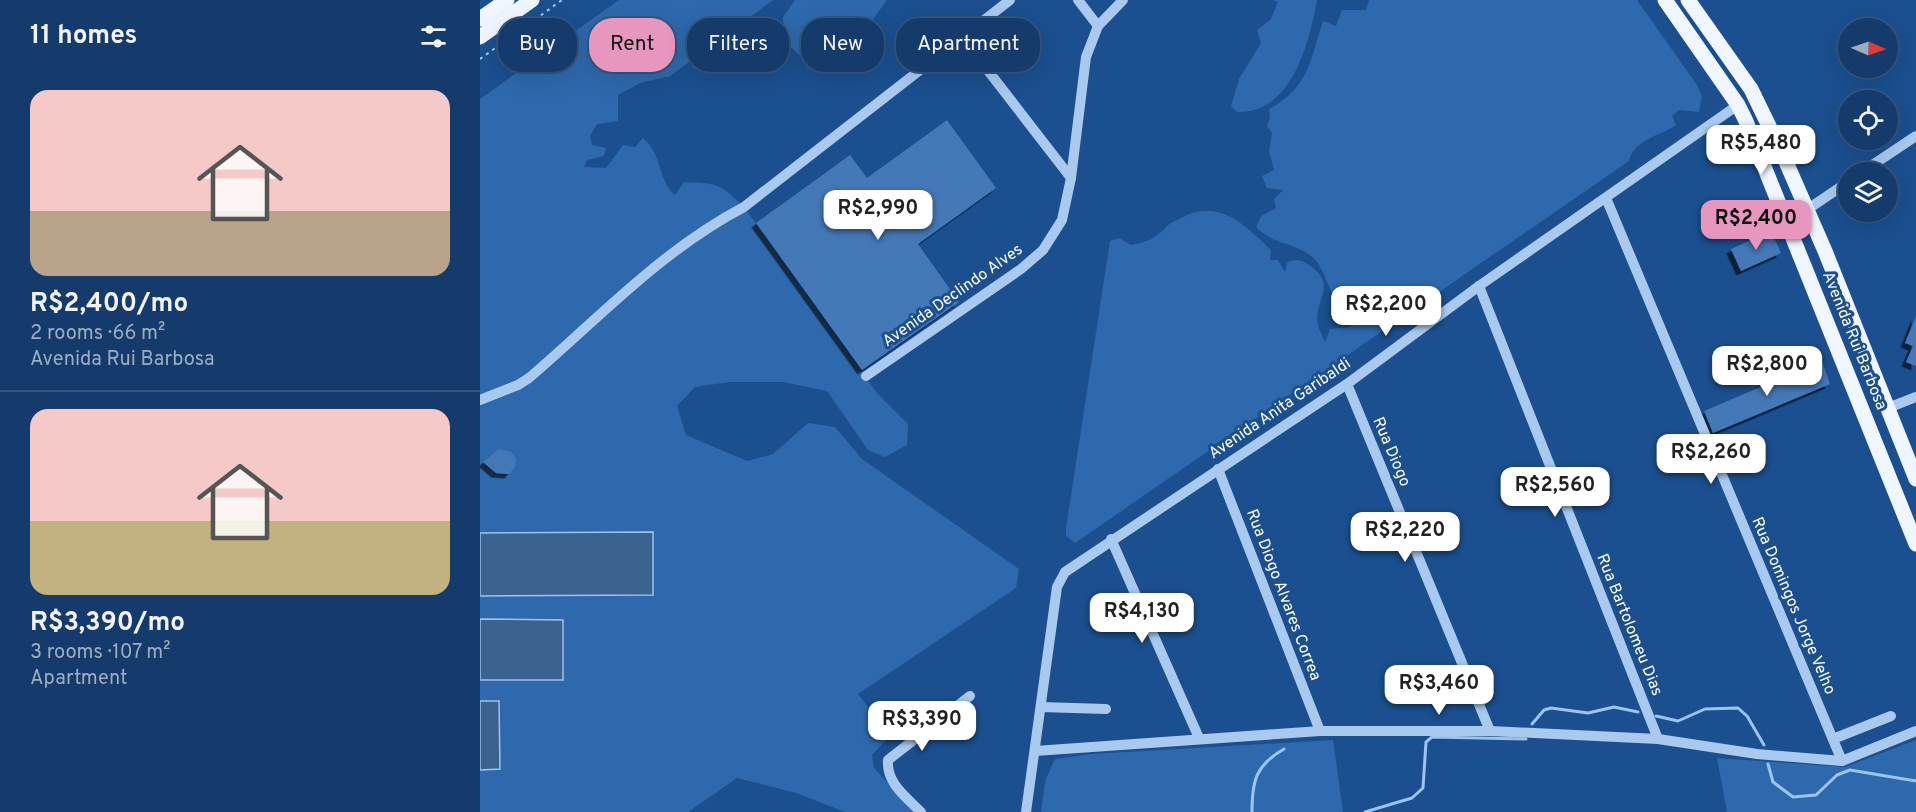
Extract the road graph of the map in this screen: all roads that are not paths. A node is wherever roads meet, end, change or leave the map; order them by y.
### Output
1 (507, 0) edge
2 (532, 0) edge
3 (1010, 0) edge
4 (1078, 0) edge
5 (1123, 0) edge
6 (1665, 0) edge
7 (1688, 0) edge
8 (987, 18) edge
9 (480, 19) edge
10 (1098, 26) junction
11 (480, 37) edge
12 (917, 72) edge
13 (989, 72) edge
14 (1742, 112) junction
15 (1916, 136) edge
16 (1783, 155) junction
17 (1877, 162) edge
18 (1071, 178) junction
19 (1838, 189) edge
20 (1776, 192) junction
21 (1606, 198) junction
22 (1808, 209) junction
23 (1825, 251) junction
24 (1479, 286) junction
25 (866, 376) dead end
26 (1347, 384) junction
27 (1916, 397) edge
28 (480, 400) edge
29 (1888, 408) junction
30 (1218, 469) junction
31 (1916, 479) edge
32 (1112, 539) junction
33 (1916, 544) edge
34 (970, 696) dead end
35 (1041, 707) junction
36 (1106, 709) dead end
37 (1891, 716) dead end
38 (1320, 731) junction
39 (1490, 731) junction
40 (1916, 731) edge
41 (1199, 738) junction
42 (1833, 739) junction
43 (1658, 740) junction
44 (1035, 751) junction
45 (1842, 761) junction
46 (921, 812) edge
47 (1026, 812) edge

1 - 9 main road
2 - 11 main road
3 - 8 street
4 - 10 street
5 - 10 street, Avenida Declindo Alves
6 - 14 main road, Avenida Rui Barbosa
7 - 16 main road, Avenida Rui Barbosa
10 - 18 street, Avenida Declindo Alves
12 - 28 street
13 - 18 street
14 - 16 main road
14 - 20 main road, Avenida Rui Barbosa
14 - 21 street, Avenida Anita Garibaldi
15 - 17 street
16 - 22 main road, Avenida Rui Barbosa
18 - 25 street, Avenida Declindo Alves
19 - 22 street
20 - 23 main road
20 - 33 main road, Avenida Rui Barbosa
21 - 24 street, Avenida Anita Garibaldi
21 - 42 street, Rua Domingos Jorge Velho
22 - 23 main road, Avenida Rui Barbosa
23 - 29 main road, Avenida Rui Barbosa
24 - 26 street, Avenida Anita Garibaldi
24 - 43 street, Rua Bartolomeu Dias
26 - 30 street, Avenida Anita Garibaldi
26 - 39 street, Rua Diogo
27 - 29 street
29 - 31 main road, Avenida Rui Barbosa
30 - 32 street, Avenida Anita Garibaldi
30 - 38 street, Rua Diogo Alvares Correa
32 - 35 street, Avenida Anita Garibaldi
32 - 41 street
34 - 46 street
35 - 36 street
35 - 44 street, Avenida Anita Garibaldi
37 - 42 street
38 - 39 street
38 - 41 street
39 - 43 street
40 - 45 street
41 - 44 street
42 - 45 street, Rua Domingos Jorge Velho
43 - 45 street
44 - 47 street, Avenida Anita Garibaldi

